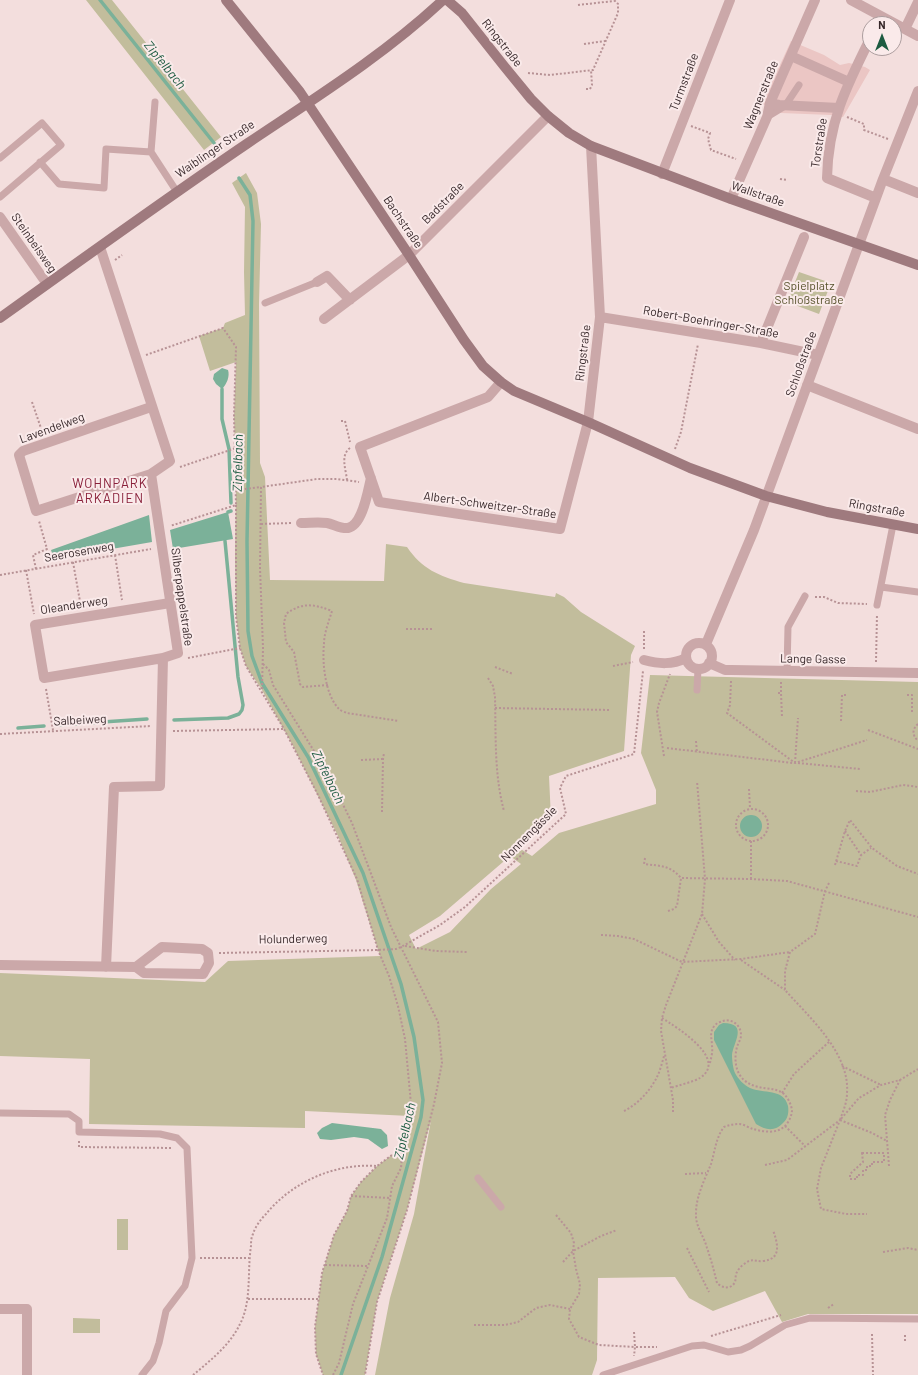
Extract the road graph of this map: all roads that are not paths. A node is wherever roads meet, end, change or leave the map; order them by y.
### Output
1 (226, 0) edge
2 (443, 0) edge
3 (447, 0) edge
4 (730, 0) edge
5 (815, 0) edge
6 (851, 0) edge
7 (918, 2) edge
8 (873, 16) edge
9 (902, 28) edge
10 (905, 29) junction
11 (918, 36) edge
12 (862, 55) edge
13 (791, 56) junction
14 (849, 82) junction
15 (799, 85) dead end
16 (918, 91) edge
17 (154, 102) dead end
18 (307, 102) junction
19 (778, 105) junction
20 (838, 110) junction
21 (548, 116) junction
22 (767, 117) junction
23 (591, 146) junction
24 (150, 152) junction
25 (0, 158) edge
26 (40, 162) junction
27 (662, 174) junction
28 (882, 179) junction
29 (177, 192) junction
30 (918, 193) edge
31 (0, 197) edge
32 (876, 198) junction
33 (731, 199) junction
34 (0, 217) edge
35 (804, 237) dead end
36 (859, 244) junction
37 (100, 247) junction
38 (409, 255) junction
39 (918, 265) edge
40 (317, 282) joint
41 (47, 284) junction
42 (350, 300) junction
43 (265, 303) dead end
44 (600, 317) junction
45 (0, 318) edge
46 (324, 320) dead end
47 (761, 343) junction
48 (818, 354) junction
49 (501, 382) junction
50 (807, 385) junction
51 (151, 407) junction
52 (588, 422) junction
53 (918, 430) edge
54 (151, 474) junction
55 (371, 478) junction
56 (766, 496) junction
57 (301, 523) road end
58 (893, 525) junction
59 (918, 529) edge
60 (881, 586) junction
61 (918, 592) edge
62 (805, 596) road end
63 (170, 603) junction
64 (877, 605) road end
65 (706, 644) junction
66 (164, 658) junction
67 (686, 658) junction
68 (644, 660) road end
69 (709, 663) junction
70 (698, 669) junction
71 (788, 671) junction
72 (918, 674) edge
73 (697, 690) dead end
74 (0, 965) edge
75 (106, 967) junction
76 (136, 967) junction
77 (0, 1113) edge
78 (478, 1178) dead end
79 (501, 1207) dead end
80 (0, 1309) edge
81 (918, 1319) edge
82 (27, 1375) edge
83 (142, 1375) edge
84 (603, 1375) edge

1 - 18 street, Bachstraße
2 - 18 street, Waiblinger Straße
3 - 21 street, Ringstraße
4 - 27 street, Turmstraße
5 - 13 street, Wagnerstraße
6 - 8 street
7 - 10 street
9 - 10 street
10 - 11 street
12 - 14 street, Torstraße
13 - 14 street
13 - 19 street, Wagnerstraße
14 - 20 street, Torstraße
15 - 19 lane
16 - 28 street, Schloßstraße
17 - 24 lane
18 - 29 street, Waiblinger Straße
18 - 38 street, Bachstraße
19 - 20 street, Torstraße
19 - 22 street, Wagnerstraße
19 - 22 lane
20 - 32 street, Torstraße
21 - 23 street, Ringstraße
21 - 38 street, Badstraße
22 - 33 street, Wagnerstraße
23 - 27 street, Wallstraße
23 - 44 street, Ringstraße
24 - 26 lane
24 - 29 lane
25 - 26 lane
26 - 31 lane
27 - 33 street, Wallstraße
28 - 30 street
28 - 32 street, Schloßstraße
29 - 37 street, Waiblinger Straße
32 - 36 street, Schloßstraße
33 - 36 street, Wallstraße
34 - 41 street, Steinbeisweg
35 - 47 street
36 - 39 street, Wallstraße
36 - 48 street, Schloßstraße
37 - 41 street, Waiblinger Straße
37 - 51 street
38 - 42 street, Badstraße
38 - 49 street, Bachstraße
40 - 42 street
40 - 43 lane
41 - 45 street, Waiblinger Straße
42 - 46 street, Badstraße
44 - 47 street, Robert-Boehringer-Straße
44 - 52 street, Ringstraße
47 - 48 street, Robert-Boehringer-Straße
48 - 50 street, Schloßstraße
49 - 52 street, Bachstraße
49 - 55 street, Albert-Schweitzer-Straße
50 - 53 street
50 - 56 street, Schloßstraße
51 - 54 street
51 - 54 street, Lavendelweg
52 - 55 street, Albert-Schweitzer-Straße
52 - 56 street, Ringstraße
54 - 63 street, Silberpappelstraße
55 - 57 street
56 - 58 street, Ringstraße
56 - 65 street, Schloßstraße
58 - 59 street, Ringstraße
58 - 60 lane
60 - 61 lane
60 - 64 lane
62 - 71 lane
63 - 66 street, Silberpappelstraße
63 - 66 street, Oleanderweg
65 - 67 street
65 - 69 street
66 - 75 street
67 - 68 street
67 - 70 street
69 - 70 street
69 - 71 street, Lange Gasse
70 - 73 lane
71 - 72 street, Lange Gasse
74 - 75 street
75 - 76 street
76 - 76 street
77 - 83 lane
78 - 79 lane
80 - 82 street
81 - 84 lane

